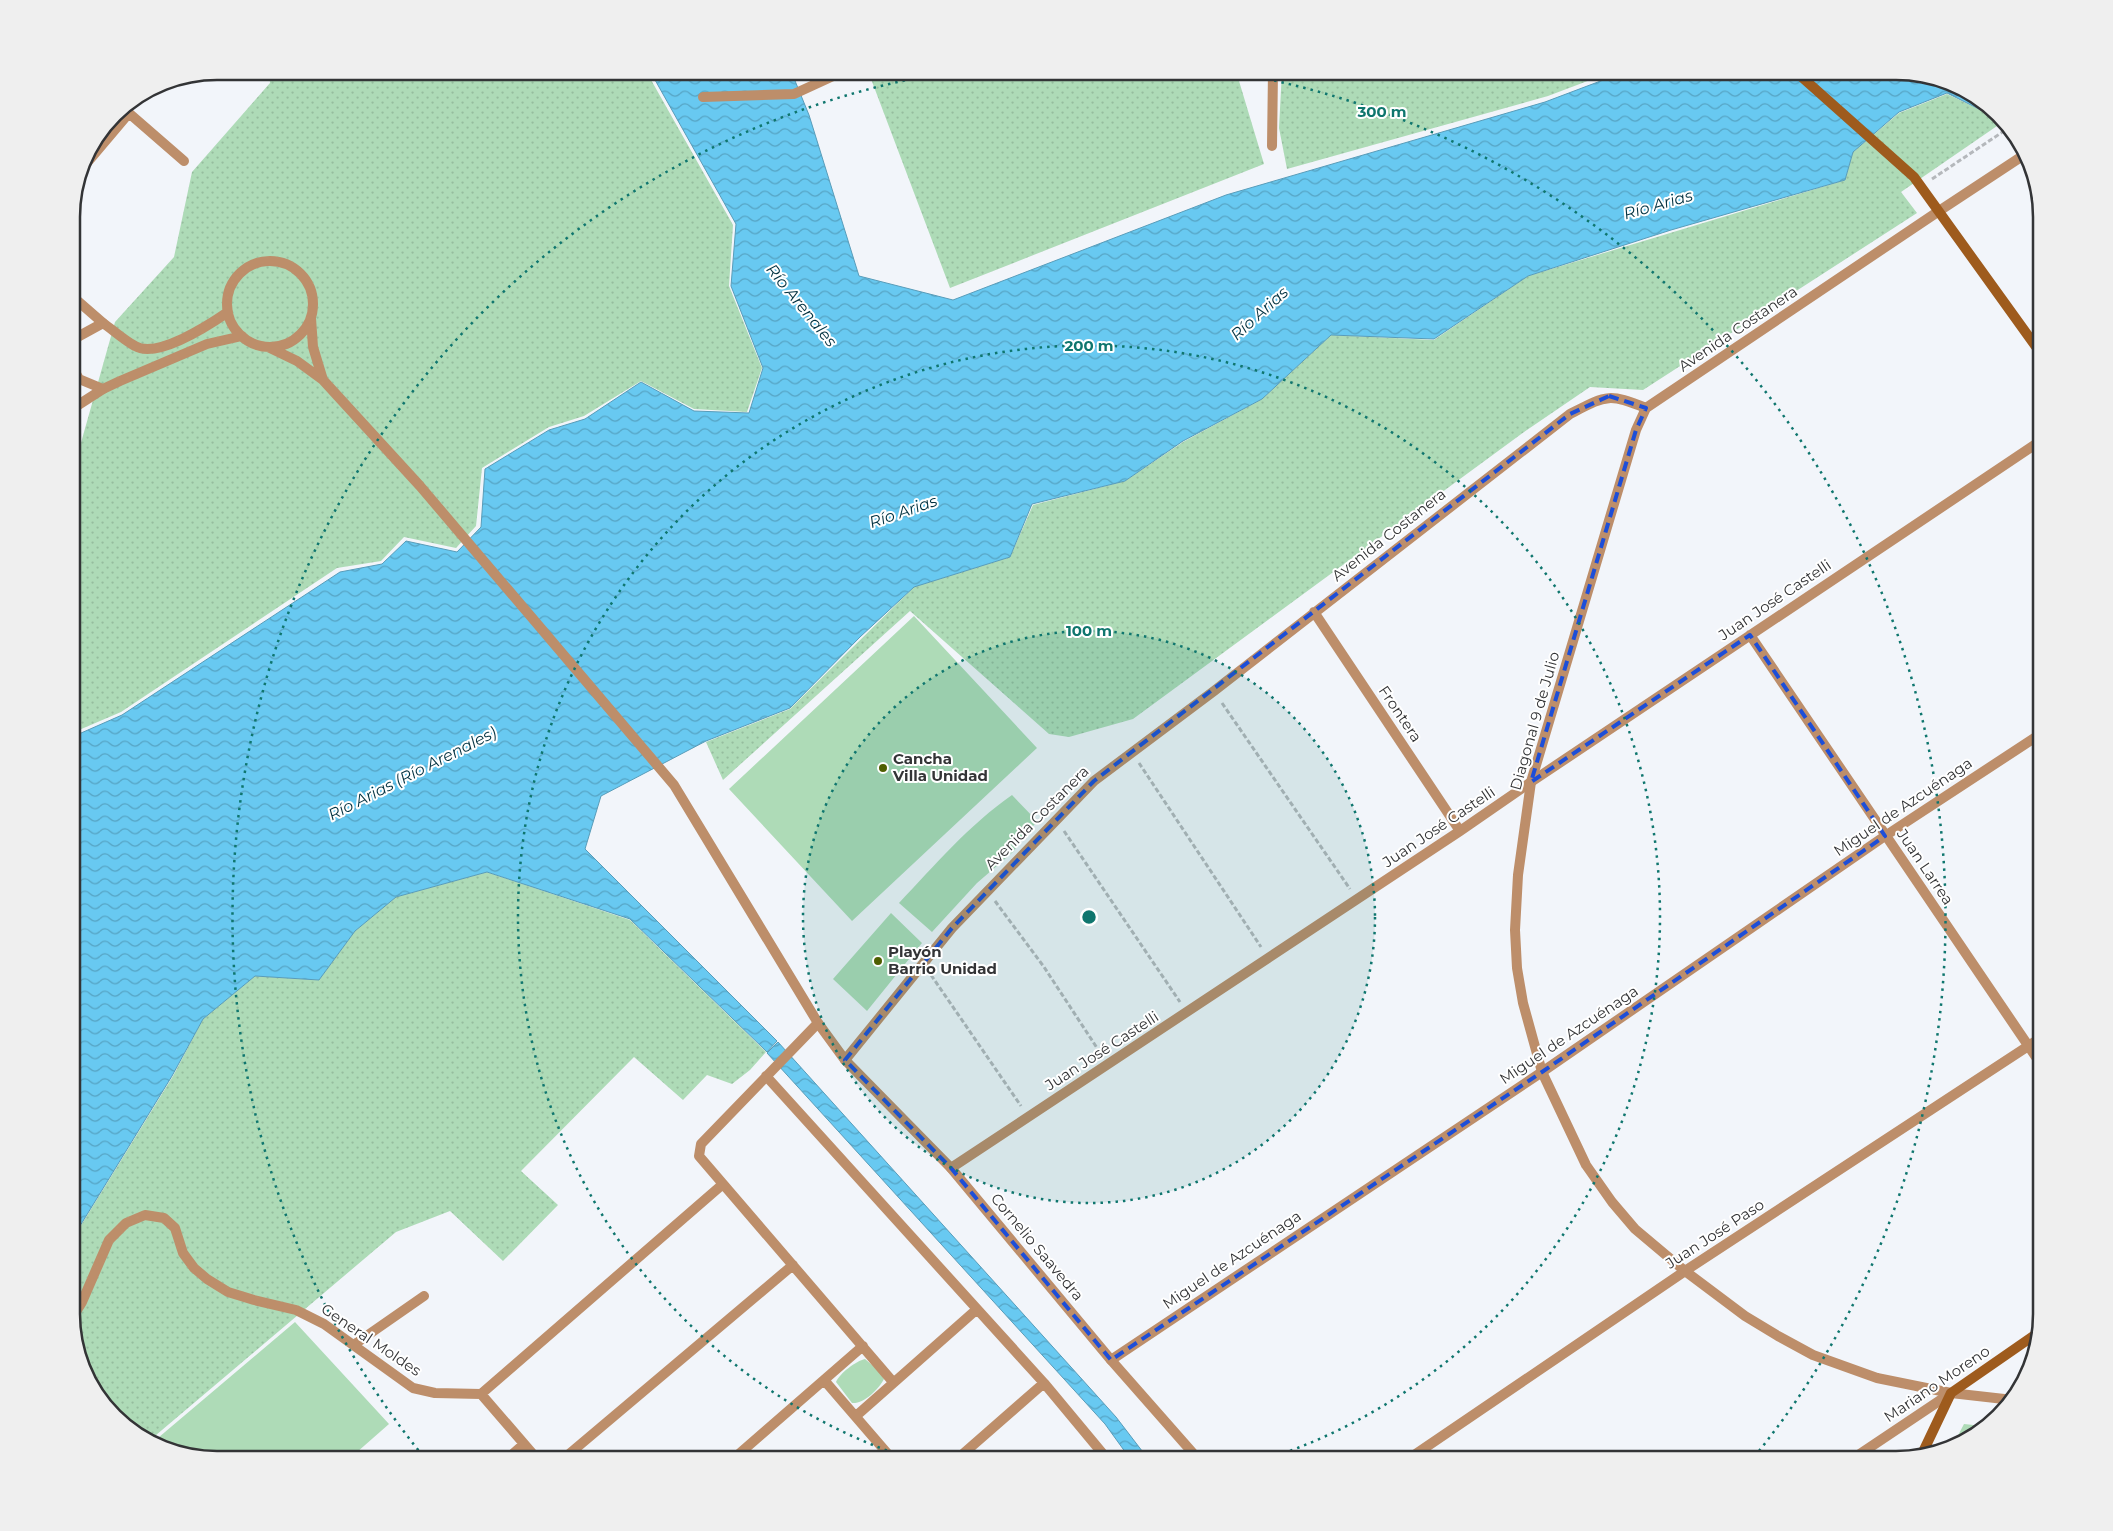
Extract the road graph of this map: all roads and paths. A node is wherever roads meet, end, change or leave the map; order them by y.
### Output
1 (824, 80) edge
2 (1273, 80) edge
3 (1805, 80) edge
4 (703, 97) dead end
5 (129, 113) edge
6 (2003, 132) edge
7 (1272, 146) dead end
8 (2020, 158) edge
9 (184, 161) dead end
10 (1922, 186) junction
11 (1939, 211) junction
12 (80, 303) edge
13 (228, 312) junction
14 (311, 315) junction
15 (103, 322) junction
16 (80, 335) edge
17 (242, 336) junction
18 (2033, 342) edge
19 (268, 347) junction
20 (80, 379) edge
21 (323, 380) junction
22 (102, 388) junction
23 (80, 403) edge
24 (1646, 408) junction
25 (2033, 446) edge
26 (1314, 612) junction
27 (1750, 634) junction
28 (1214, 691) junction
29 (2033, 738) edge
30 (1132, 752) junction
31 (1531, 782) junction
32 (1057, 820) junction
33 (1460, 832) junction
34 (1885, 836) junction
35 (987, 891) junction
36 (1358, 900) junction
37 (1268, 958) junction
38 (923, 963) junction
39 (1187, 1012) junction
40 (818, 1023) junction
41 (2033, 1043) edge
42 (2028, 1046) junction
43 (2033, 1053) edge
44 (845, 1060) junction
45 (1108, 1065) junction
46 (1542, 1072) junction
47 (766, 1076) junction
48 (1029, 1117) junction
49 (952, 1168) junction
50 (722, 1184) junction
51 (793, 1265) junction
52 (1685, 1271) junction
53 (424, 1296) dead end
54 (80, 1305) edge
55 (976, 1310) junction
56 (2031, 1338) edge
57 (355, 1344) junction
58 (863, 1346) junction
59 (1111, 1360) junction
60 (824, 1380) junction
61 (893, 1382) junction
62 (1044, 1383) junction
63 (1951, 1393) junction
64 (481, 1394) junction
65 (2003, 1399) edge
66 (856, 1416) junction
67 (524, 1444) junction
68 (1925, 1447) edge
69 (516, 1451) edge
70 (530, 1451) edge
71 (573, 1451) edge
72 (742, 1451) edge
73 (886, 1451) edge
74 (966, 1451) edge
75 (1101, 1451) edge
76 (1191, 1451) edge
77 (1420, 1451) edge
78 (1865, 1451) edge

1 - 4 street
2 - 7 street
3 - 10 main road
5 - 9 street
6 - 10 path
8 - 11 street, Avenida Costanera
10 - 11 main road
11 - 18 main road
11 - 24 street, Avenida Costanera
12 - 15 street
13 - 14 street
13 - 15 street
13 - 17 street
14 - 19 street
14 - 21 street
15 - 16 street
17 - 19 street
17 - 22 street
19 - 21 street
20 - 22 street
21 - 40 street, Cornelio Saavedra
22 - 23 street
24 - 26 street, Avenida Costanera
24 - 31 street, Diagonal 9 de Julio
25 - 27 street, Juan José Castelli
26 - 28 street, Avenida Costanera
26 - 33 street, Frontera
27 - 31 street, Juan José Castelli
27 - 34 street, Juan Larrea
28 - 30 street, Avenida Costanera
28 - 36 path
29 - 34 street, Miguel de Azcuénaga
30 - 32 street, Avenida Costanera
30 - 37 path
31 - 33 street, Juan José Castelli
31 - 46 street, Diagonal 9 de Julio
32 - 35 street, Avenida Costanera
32 - 39 path
33 - 36 street, Juan José Castelli
34 - 42 street, Juan Larrea
34 - 46 street, Miguel de Azcuénaga
35 - 38 street, Avenida Costanera
35 - 45 path
36 - 37 street, Juan José Castelli
37 - 39 street, Juan José Castelli
38 - 44 street, Avenida Costanera
38 - 48 path
39 - 45 street, Juan José Castelli
40 - 44 street, Cornelio Saavedra
40 - 47 street
41 - 42 street, Juan José Paso
42 - 43 street, Juan Larrea
42 - 52 street, Juan José Paso
44 - 49 street, Cornelio Saavedra
45 - 48 street, Juan José Castelli
46 - 52 street, Diagonal 9 de Julio
46 - 59 street, Miguel de Azcuénaga
47 - 50 street
47 - 55 street
48 - 49 street, Juan José Castelli
49 - 59 street, Cornelio Saavedra
50 - 51 street
50 - 64 street
51 - 58 street
51 - 71 street
52 - 63 street, Diagonal 9 de Julio
52 - 77 street, Juan José Paso
53 - 57 street
54 - 57 street, General Moldes
55 - 61 street
55 - 62 street
56 - 63 main road, Mariano Moreno
57 - 64 street, General Moldes
58 - 60 street
58 - 61 street
59 - 76 street, Cornelio Saavedra
60 - 66 street
60 - 72 street
61 - 66 street
62 - 74 street
62 - 75 street
63 - 65 street, Diagonal 9 de Julio
63 - 68 main road
63 - 78 street, Mariano Moreno
64 - 67 street
66 - 73 street
67 - 69 street
67 - 70 street

